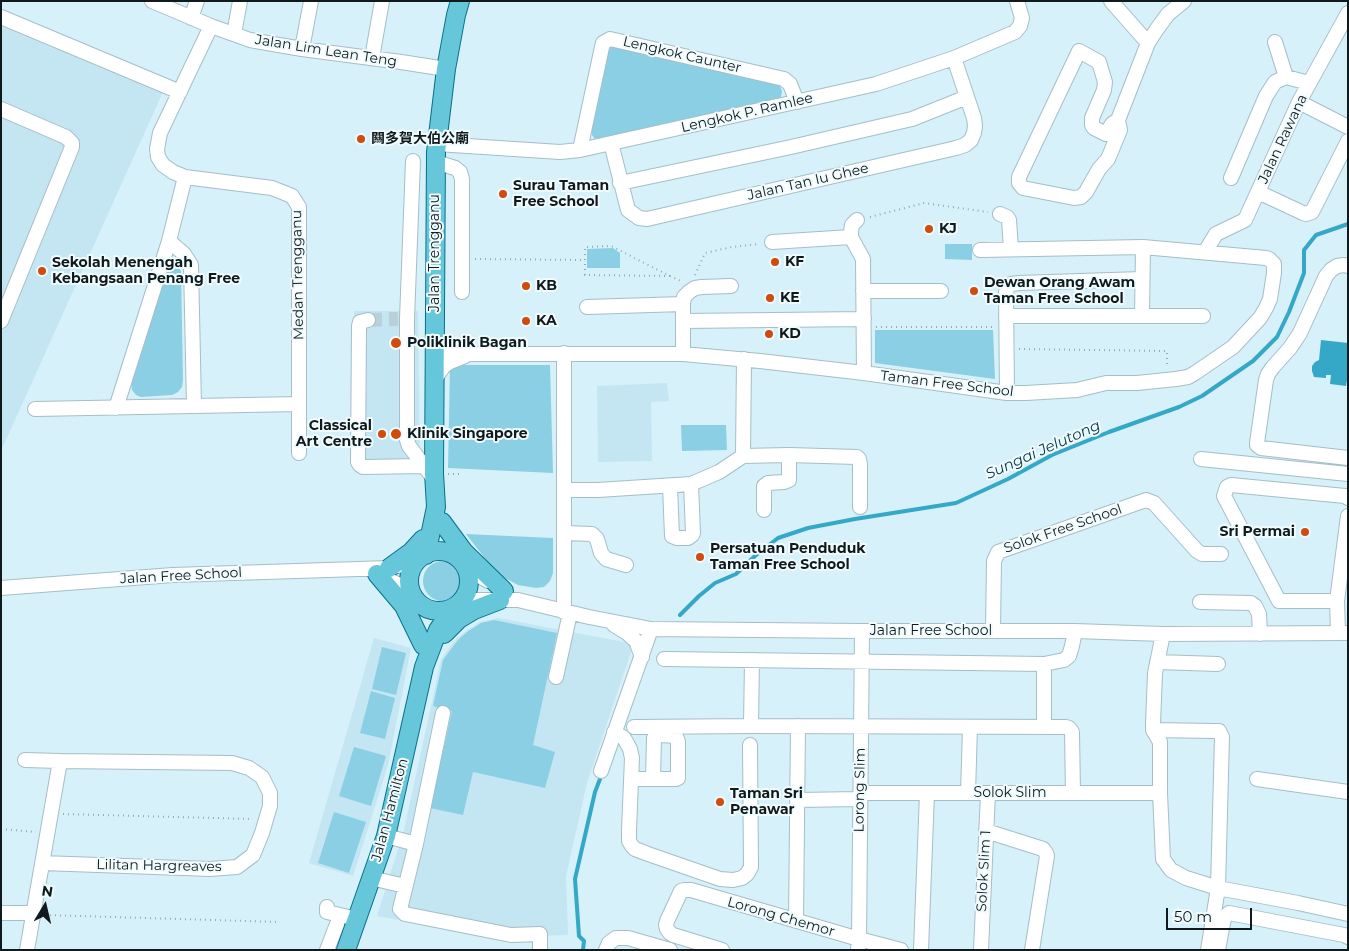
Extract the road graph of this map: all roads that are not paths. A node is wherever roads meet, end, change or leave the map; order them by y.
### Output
1 (152, 1) edge
2 (197, 1) edge
3 (240, 1) edge
4 (311, 1) edge
5 (382, 1) edge
6 (460, 1) edge
7 (1017, 1) edge
8 (1111, 1) edge
9 (1184, 1) edge
10 (1348, 13) edge
11 (1, 17) edge
12 (191, 18) junction
13 (211, 26) junction
14 (234, 34) junction
15 (1275, 42) dead end
16 (1148, 43) junction
17 (302, 49) junction
18 (372, 58) junction
19 (954, 58) junction
20 (446, 69) junction
21 (1286, 77) junction
22 (1309, 84) junction
23 (180, 92) junction
24 (967, 97) junction
25 (798, 102) junction
26 (1299, 102) junction
27 (1, 109) edge
28 (1348, 127) edge
29 (1111, 136) junction
30 (1348, 141) edge
31 (437, 144) junction
32 (611, 144) junction
33 (580, 150) junction
34 (413, 161) dead end
35 (436, 162) junction
36 (185, 177) junction
37 (1231, 178) dead end
38 (620, 183) junction
39 (412, 189) junction
40 (436, 189) junction
41 (1258, 192) junction
42 (1000, 214) road end
43 (857, 220) road end
44 (851, 237) junction
45 (169, 241) junction
46 (772, 242) road end
47 (1143, 247) junction
48 (1011, 249) junction
49 (980, 250) dead end
50 (1206, 252) junction
51 (1348, 266) edge
52 (1142, 280) junction
53 (731, 286) dead end
54 (863, 291) junction
55 (941, 291) dead end
56 (462, 292) dead end
57 (687, 294) junction
58 (587, 307) dead end
59 (1142, 315) junction
60 (1203, 316) dead end
61 (368, 320) dead end
62 (1, 321) edge
63 (683, 321) junction
64 (1006, 321) junction
65 (864, 323) junction
66 (435, 354) junction
67 (470, 354) junction
68 (564, 354) junction
69 (683, 354) junction
70 (744, 359) junction
71 (864, 373) junction
72 (435, 379) junction
73 (1007, 393) junction
74 (299, 404) junction
75 (194, 406) junction
76 (116, 408) junction
77 (35, 409) dead end
78 (299, 453) dead end
79 (788, 455) junction
80 (743, 456) junction
81 (1348, 458) edge
82 (1201, 459) dead end
83 (429, 473) junction
84 (1348, 474) edge
85 (691, 484) junction
86 (670, 486) junction
87 (565, 490) junction
88 (1348, 498) edge
89 (860, 507) dead end
90 (764, 510) dead end
91 (1348, 516) edge
92 (436, 520) junction
93 (565, 533) junction
94 (453, 554) junction
95 (1221, 554) dead end
96 (421, 558) junction
97 (626, 565) dead end
98 (467, 569) junction
99 (376, 570) junction
100 (1, 588) edge
101 (415, 596) junction
102 (507, 597) junction
103 (1338, 601) junction
104 (1200, 602) dead end
105 (458, 604) junction
106 (567, 612) junction
107 (609, 622) junction
108 (651, 629) junction
109 (993, 630) junction
110 (862, 631) junction
111 (1075, 631) junction
112 (1343, 633) edge
113 (1163, 634) junction
114 (1260, 634) junction
115 (426, 654) junction
116 (642, 657) junction
117 (664, 659) dead end
118 (752, 660) junction
119 (862, 662) junction
120 (1157, 662) junction
121 (1044, 664) junction
122 (1218, 664) dead end
123 (556, 677) dead end
124 (443, 713) dead end
125 (750, 726) junction
126 (798, 726) junction
127 (862, 726) junction
128 (634, 727) dead end
129 (970, 727) junction
130 (1044, 728) junction
131 (1154, 730) junction
132 (614, 732) junction
133 (750, 745) dead end
134 (25, 760) dead end
135 (60, 761) junction
136 (601, 772) dead end
137 (632, 779) junction
138 (653, 779) dead end
139 (1257, 779) dead end
140 (1348, 792) edge
141 (927, 793) junction
142 (968, 793) junction
143 (988, 793) junction
144 (1073, 793) junction
145 (1160, 793) junction
146 (860, 796) junction
147 (797, 800) junction
148 (986, 831) junction
149 (386, 836) junction
150 (416, 844) junction
151 (42, 863) junction
152 (371, 878) junction
153 (405, 886) junction
154 (1218, 888) junction
155 (1282, 900) junction
156 (1298, 903) junction
157 (327, 907) dead end
158 (1, 913) edge
159 (33, 914) junction
160 (1348, 914) edge
161 (357, 919) junction
162 (796, 921) junction
163 (1278, 922) junction
164 (337, 924) dead end
165 (1294, 925) junction
166 (1348, 937) edge
167 (858, 945) edge
168 (27, 950) edge
169 (327, 950) edge
170 (346, 950) edge
171 (540, 950) edge
172 (606, 950) edge
173 (670, 950) edge
174 (722, 950) edge
175 (901, 950) edge
176 (921, 950) edge
177 (980, 950) edge
178 (1032, 950) edge
179 (1208, 950) edge
180 (1218, 950) edge

1 - 12 street, Jalan Lim Lean Teng
2 - 12 street
3 - 14 street
4 - 17 street
5 - 18 street
6 - 20 main road, Jalan Trengganu
7 - 19 street, Lengkok P. Ramlee
8 - 16 street
9 - 16 street
10 - 22 street, Jalan Rawana
11 - 23 street
12 - 13 street, Jalan Lim Lean Teng
13 - 14 street, Jalan Lim Lean Teng
13 - 23 street, Medan Trengganu
14 - 17 street, Jalan Lim Lean Teng
15 - 21 street
16 - 29 street
17 - 18 street, Jalan Lim Lean Teng
18 - 20 street, Jalan Lim Lean Teng
19 - 24 street, Jalan Tan Iu Ghee
19 - 25 street, Lengkok P. Ramlee
20 - 31 main road, Jalan Trengganu
21 - 22 street
21 - 37 street
22 - 26 street, Jalan Rawana
23 - 36 street, Medan Trengganu
24 - 38 street
24 - 38 street, Jalan Tan Iu Ghee
25 - 32 street, Lengkok P. Ramlee
25 - 33 street, Lengkok Caunter
26 - 28 street
26 - 41 street, Jalan Rawana
27 - 62 street
29 - 29 street
30 - 41 street
31 - 33 street, Lengkok P. Ramlee
31 - 35 main road, Jalan Trengganu
32 - 33 street, Lengkok P. Ramlee
32 - 38 street, Jalan Tan Iu Ghee
34 - 39 street
35 - 40 main road, Jalan Trengganu
35 - 56 street
36 - 45 street
36 - 74 street, Medan Trengganu
39 - 40 street
39 - 83 street
40 - 66 main road, Jalan Trengganu
41 - 50 street, Jalan Rawana
42 - 48 street
43 - 44 street
44 - 46 street
44 - 54 street
45 - 75 street
45 - 76 street
47 - 48 street
47 - 50 street
47 - 52 street
48 - 49 street
50 - 73 street, Taman Free School
51 - 81 street
52 - 59 street
52 - 64 street
53 - 57 street
54 - 55 street
54 - 65 street
57 - 58 street
57 - 63 street
59 - 60 street
59 - 64 street
61 - 83 street
63 - 65 street
63 - 69 street
64 - 73 street
65 - 71 street
66 - 67 street, Taman Free School
66 - 72 main road, Jalan Trengganu
67 - 68 street, Taman Free School
67 - 72 street
68 - 69 street, Taman Free School
68 - 87 street
69 - 70 street, Taman Free School
70 - 71 street, Taman Free School
70 - 80 street
71 - 73 street, Taman Free School
72 - 83 main road, Jalan Trengganu
74 - 75 street
74 - 78 street, Medan Trengganu
75 - 76 street
76 - 77 street
79 - 80 street
79 - 89 street
79 - 90 street
80 - 85 street
82 - 84 street
83 - 92 main road, Jalan Trengganu
85 - 86 street
85 - 86 street
86 - 87 street
87 - 93 street
88 - 103 street
91 - 103 street
92 - 94 main road, Jalan Trengganu
92 - 96 main road, Jalan Trengganu
92 - 99 main road
92 - 102 main road
93 - 97 street
93 - 106 street
94 - 96 main road
94 - 98 main road
95 - 109 street, Solok Free School
96 - 99 street, Jalan Free School
96 - 101 main road
98 - 102 street, Jalan Free School
98 - 105 main road
99 - 100 street, Jalan Free School
99 - 101 street, Jalan Free School
99 - 115 main road
101 - 105 main road
101 - 115 main road, Jalan Hamilton
102 - 105 street, Jalan Free School
102 - 106 street, Jalan Free School
102 - 115 main road
103 - 112 street
104 - 114 street
105 - 115 main road, Jalan Hamilton
106 - 107 street, Jalan Free School
106 - 123 street
107 - 108 street, Jalan Free School
107 - 116 street
108 - 110 street, Jalan Free School
108 - 116 street
109 - 110 street, Jalan Free School
109 - 111 street, Jalan Free School
110 - 119 street, Lorong Slim
111 - 113 street, Jalan Free School
111 - 121 street
112 - 114 street, Jalan Free School
113 - 114 street, Jalan Free School
113 - 120 street
115 - 149 main road, Jalan Hamilton
116 - 132 street
117 - 118 street
118 - 119 street
118 - 125 street
119 - 121 street
119 - 127 street, Lorong Slim
120 - 122 street
120 - 131 street
121 - 130 street
124 - 150 street
125 - 126 street
125 - 128 street
126 - 127 street
126 - 147 street
127 - 129 street
127 - 146 street, Lorong Slim
129 - 130 street
129 - 142 street
130 - 144 street
131 - 145 street
131 - 154 street
132 - 136 street
132 - 137 street
133 - 137 street
134 - 135 street, Lilitan Hargreaves
135 - 151 street
135 - 151 street, Lilitan Hargreaves
137 - 138 street
139 - 140 street
141 - 142 street, Solok Slim
141 - 146 street, Solok Slim
141 - 176 street
142 - 143 street, Solok Slim
143 - 144 street, Solok Slim
143 - 148 street, Solok Slim 1
144 - 145 street, Solok Slim
145 - 154 street
146 - 147 street, Solok Slim
146 - 167 street, Lorong Slim
147 - 162 street
148 - 177 street, Solok Slim 1
148 - 178 street
149 - 150 street
149 - 152 main road, Jalan Hamilton
150 - 153 street
151 - 159 street
152 - 153 street
152 - 161 main road, Jalan Hamilton
153 - 171 street
154 - 155 street
154 - 179 street
155 - 156 street
155 - 163 street
156 - 160 street
156 - 165 street
157 - 161 street
158 - 159 street
159 - 168 street
161 - 170 main road, Jalan Hamilton
162 - 167 street, Lorong Chemor
162 - 174 street, Lorong Chemor
163 - 165 street
163 - 180 street
164 - 169 street
165 - 166 street
167 - 175 street, Lorong Chemor
172 - 173 street

